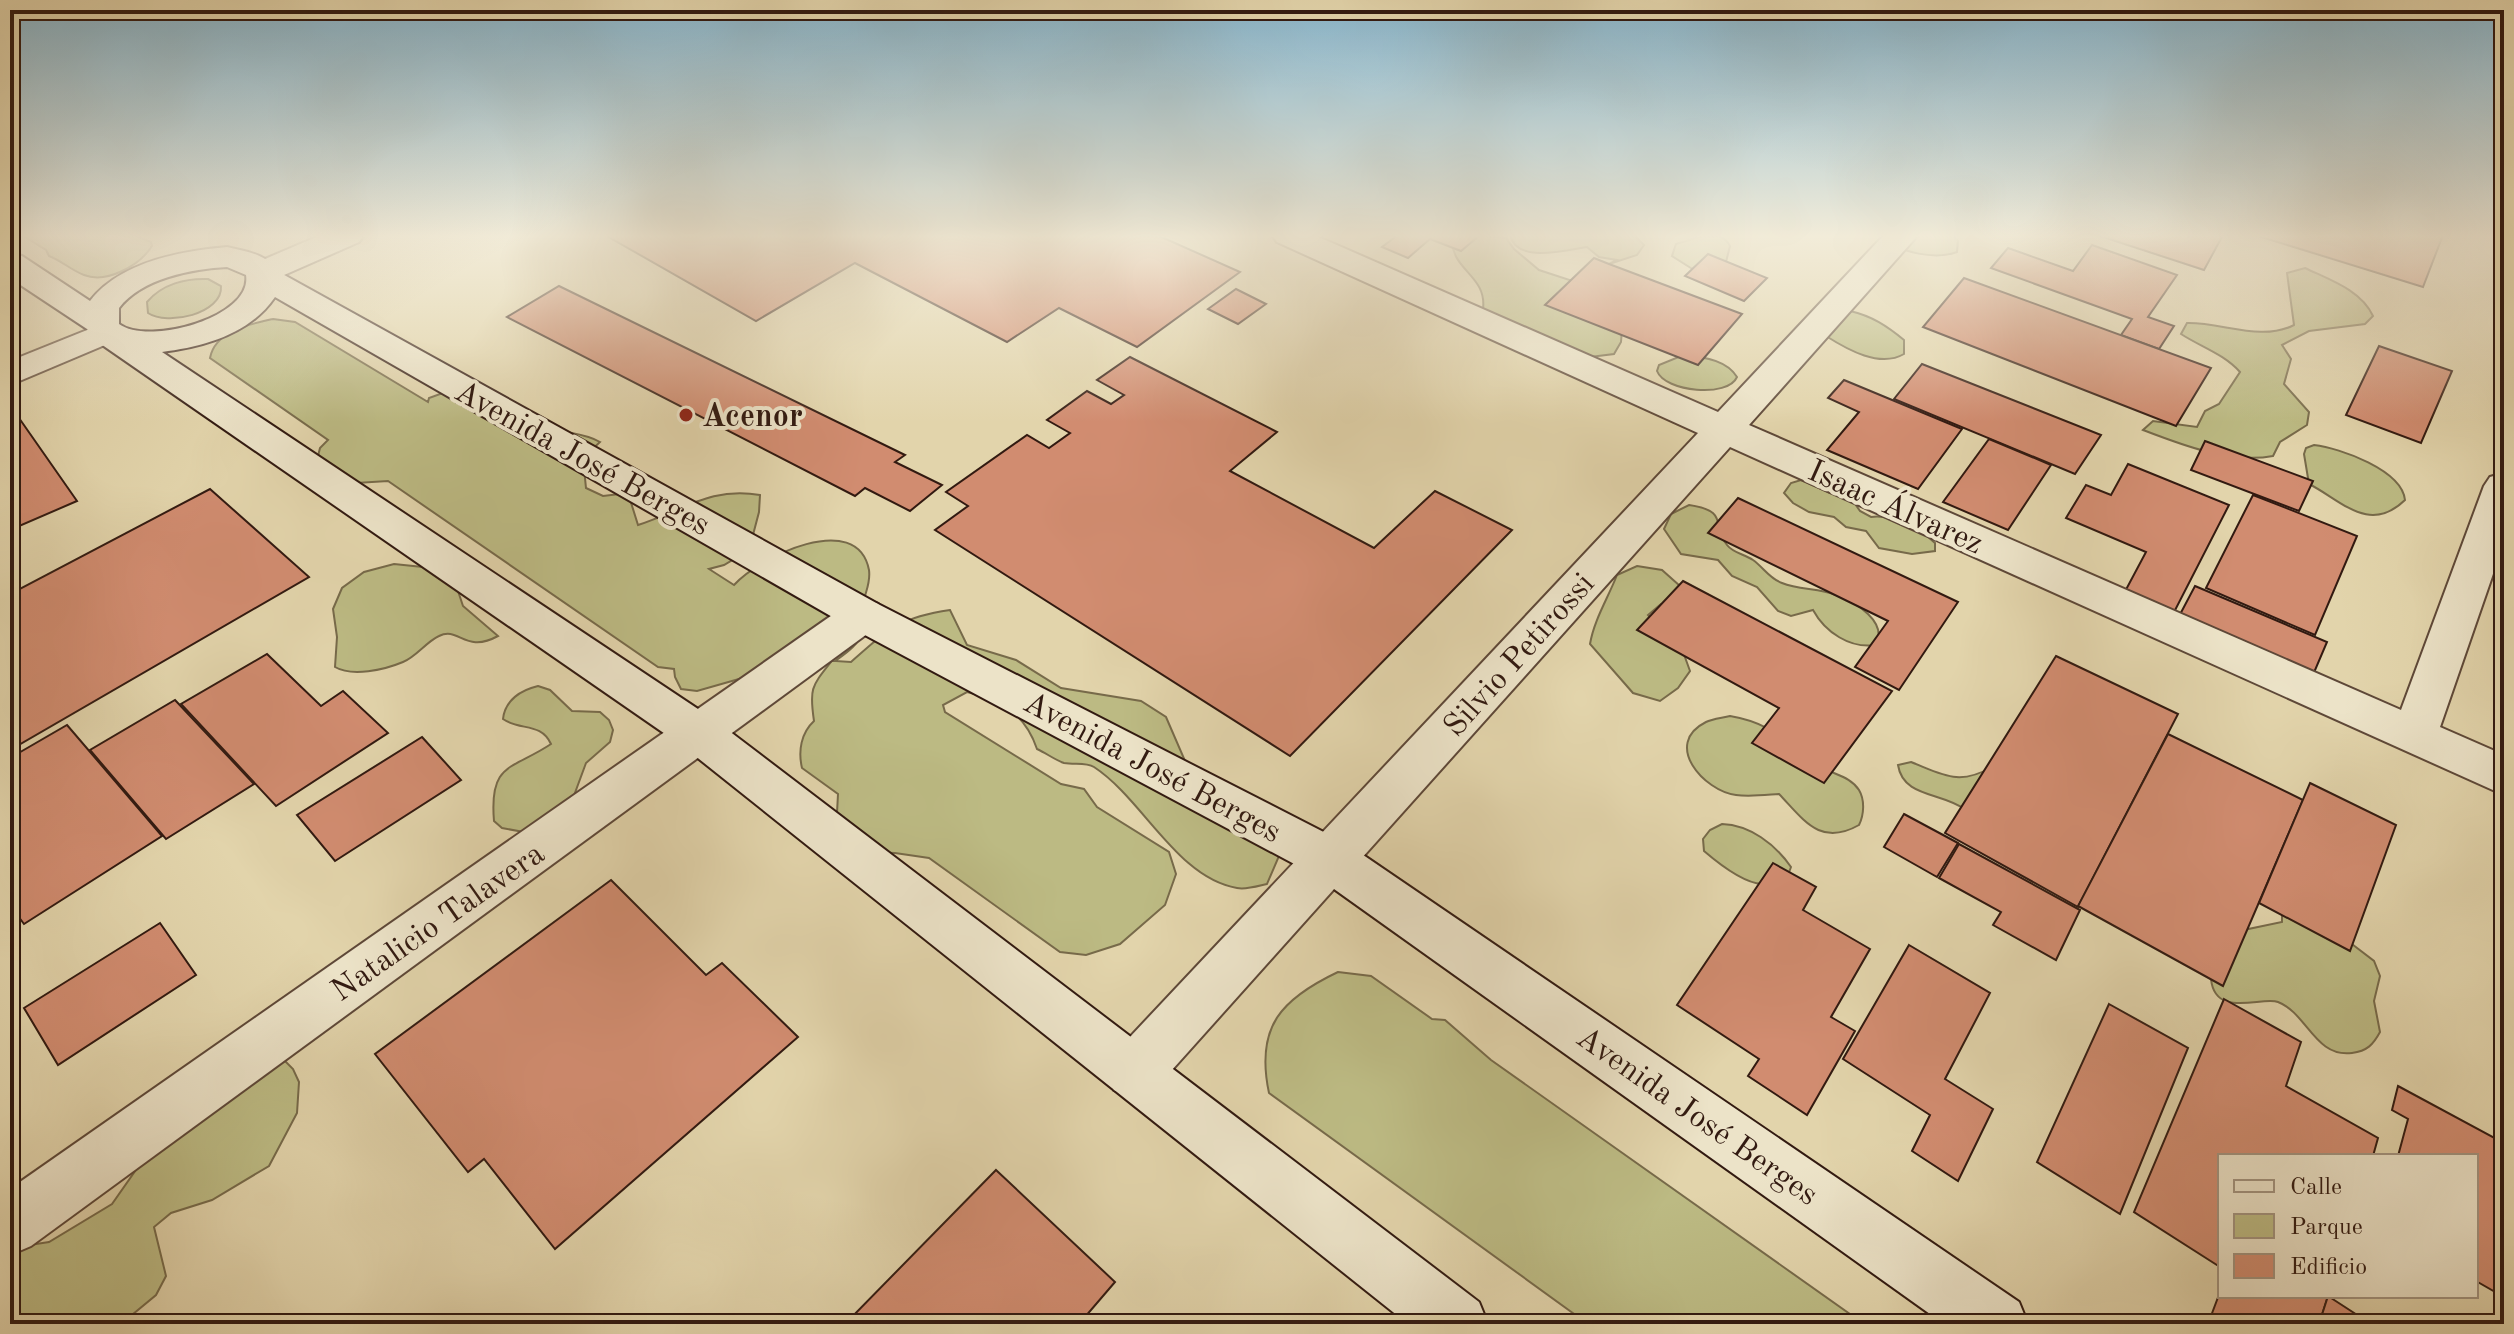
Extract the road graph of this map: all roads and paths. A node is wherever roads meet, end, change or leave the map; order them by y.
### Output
1 (59, 297) edge
2 (113, 297) edge
3 (258, 297) edge
4 (303, 297) edge
5 (1428, 297) edge
6 (1845, 297) edge
7 (109, 332) junction
8 (10, 374) edge
9 (1724, 429) junction
10 (2504, 486) edge
11 (863, 615) junction
12 (700, 734) junction
13 (2414, 736) junction
14 (2504, 776) edge
15 (1330, 859) junction
16 (1134, 1072) junction
17 (10, 1225) edge
18 (1457, 1324) edge
19 (1997, 1324) edge

1 - 7 main road
2 - 7 main road, Avenida José Berges
3 - 7 main road
4 - 11 main road, Avenida José Berges
5 - 9 main road, Isaac Álvarez
6 - 9 main road, Silvio Petirossi
7 - 8 main road
7 - 12 main road
9 - 13 main road, Isaac Álvarez
9 - 15 main road, Silvio Petirossi
10 - 13 main road
11 - 12 main road, Natalicio Talavera
11 - 15 main road, Avenida José Berges
12 - 16 main road
12 - 17 main road, Natalicio Talavera
13 - 14 main road, Isaac Álvarez
15 - 16 main road, Silvio Petirossi
15 - 19 main road, Avenida José Berges
16 - 18 main road

